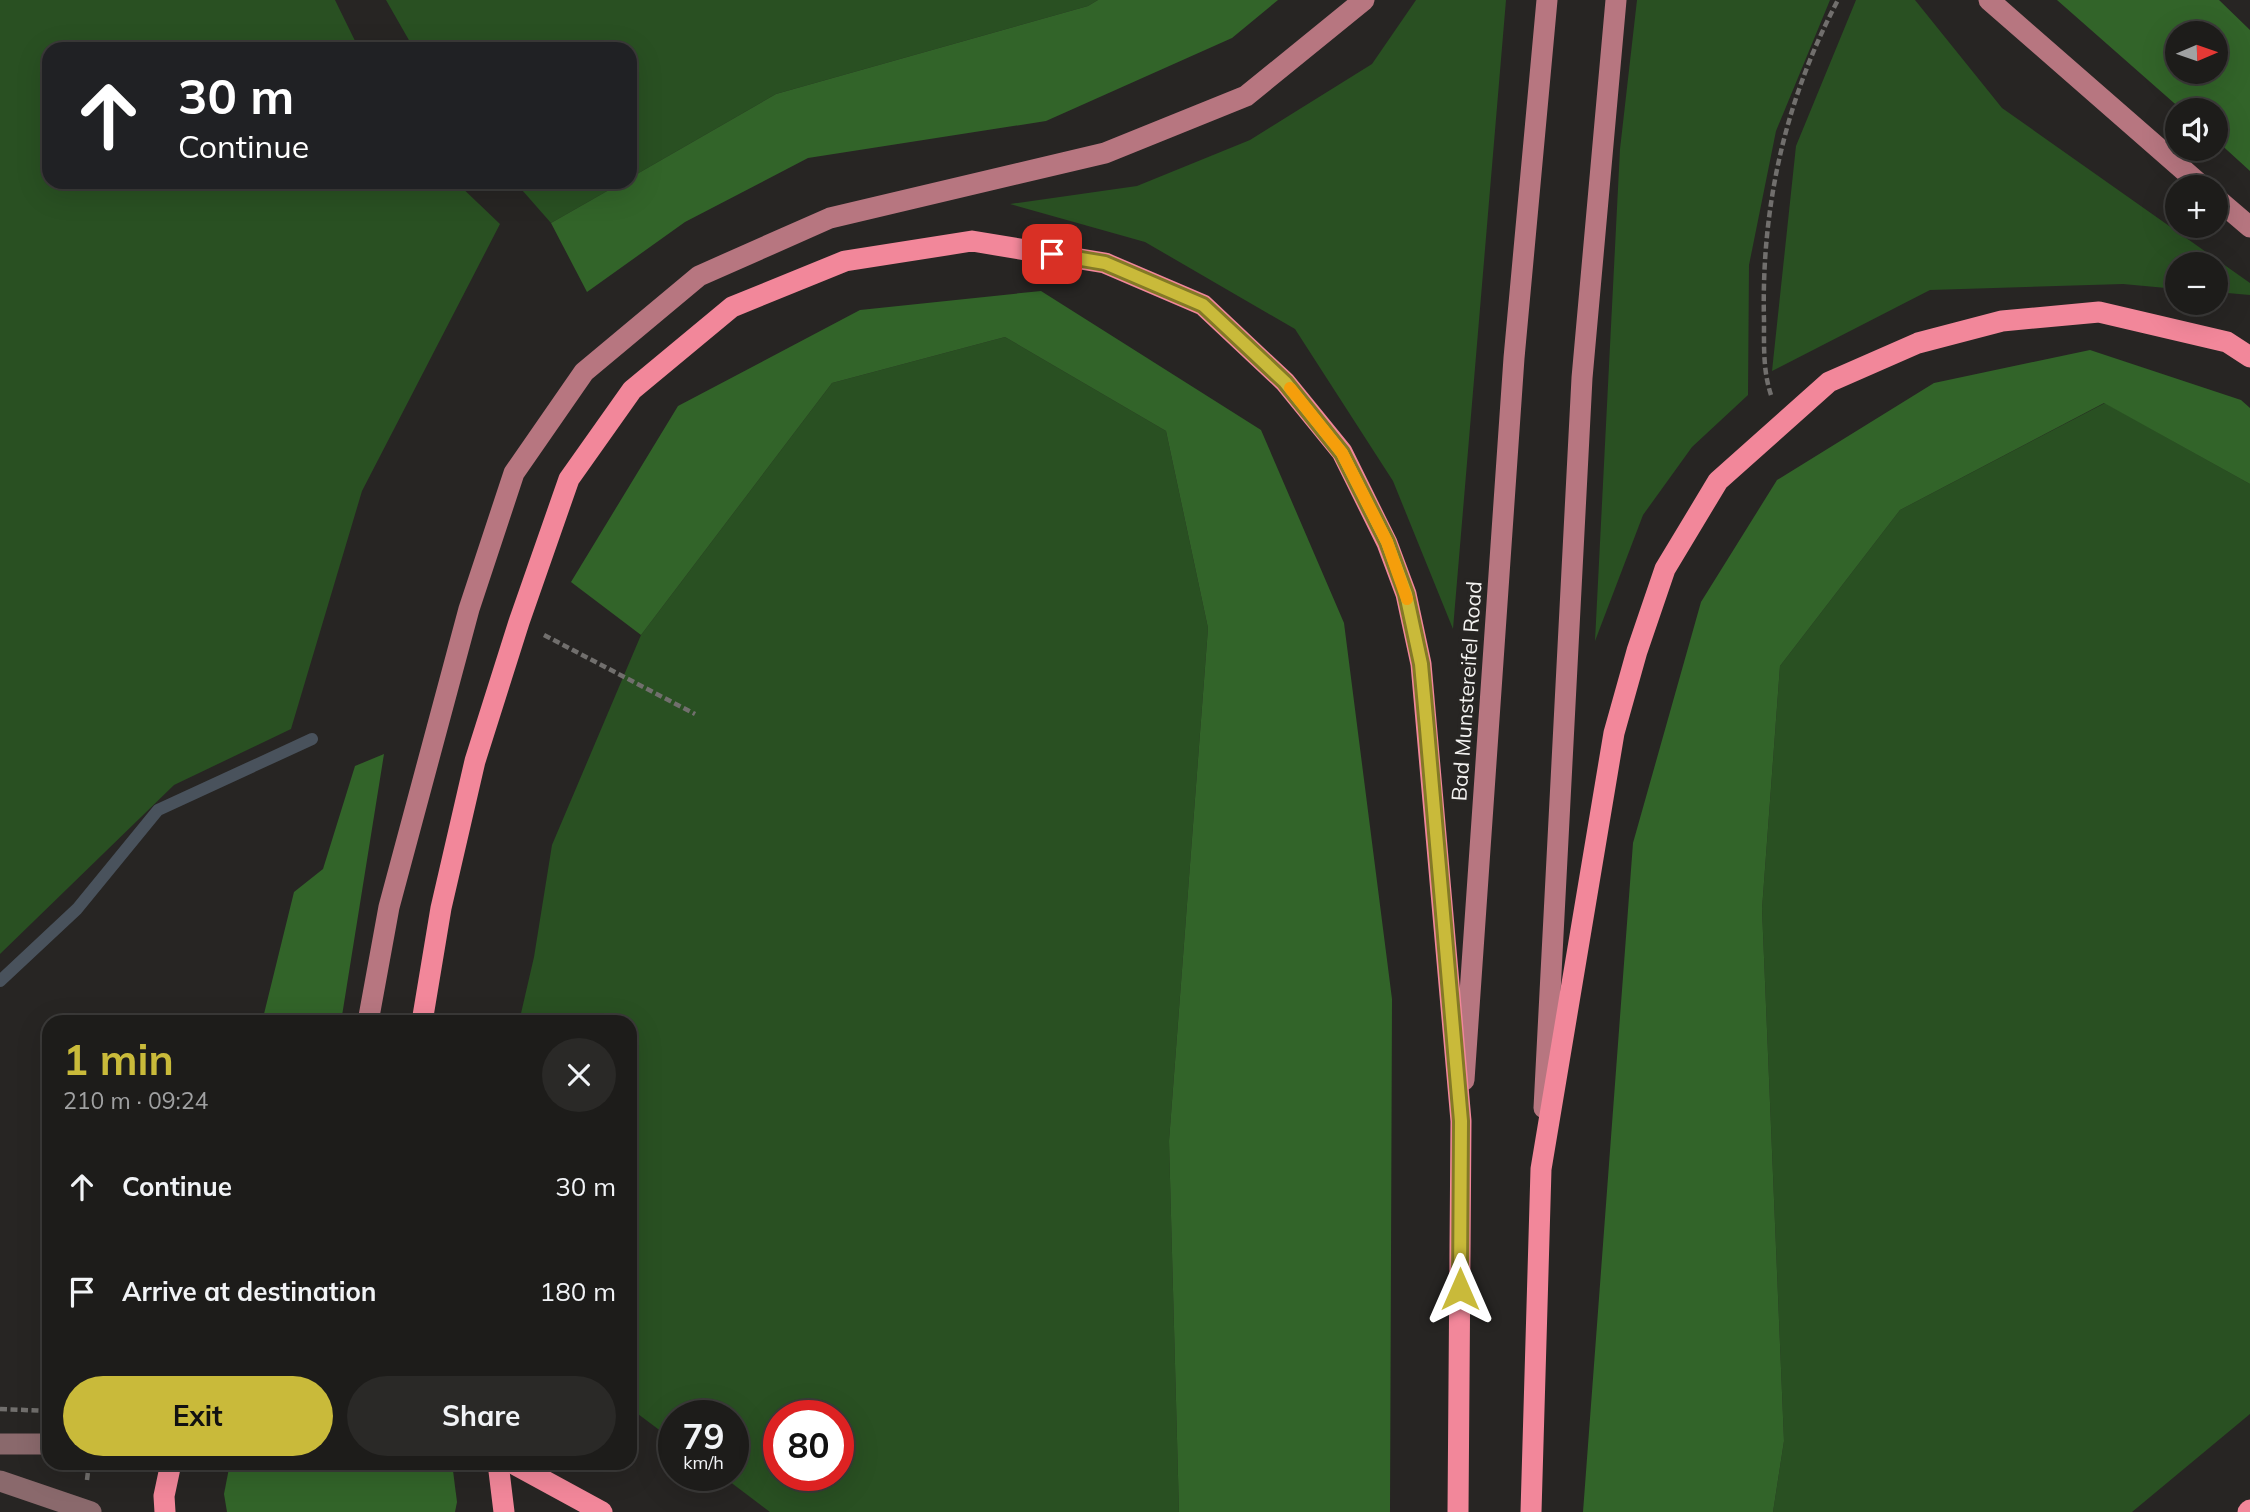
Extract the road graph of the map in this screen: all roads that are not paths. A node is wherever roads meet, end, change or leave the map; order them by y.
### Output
1 (1364, 0) edge
2 (1546, 0) edge
3 (1616, 0) edge
4 (1989, 0) edge
5 (2189, 175) edge
6 (2228, 208) edge
7 (2250, 227) edge
8 (2250, 357) edge
9 (369, 1015) edge
10 (423, 1015) edge
11 (1461, 1121) junction
12 (1541, 1169) junction
13 (0, 1444) edge
14 (42, 1444) edge
15 (170, 1470) edge
16 (499, 1470) edge
17 (525, 1470) edge
18 (0, 1481) edge
19 (91, 1512) edge
20 (164, 1512) edge
21 (504, 1512) edge
22 (602, 1512) edge
23 (1458, 1512) edge
24 (1531, 1512) edge

1 - 9 main road
2 - 11 main road, Bad Munstereifel Road
3 - 12 main road
4 - 5 main road
6 - 7 main road
8 - 12 highway
10 - 11 highway
11 - 23 highway, Bad Munstereifel Road
12 - 24 highway
13 - 14 street
15 - 20 highway
16 - 21 highway
17 - 22 highway
18 - 19 street

